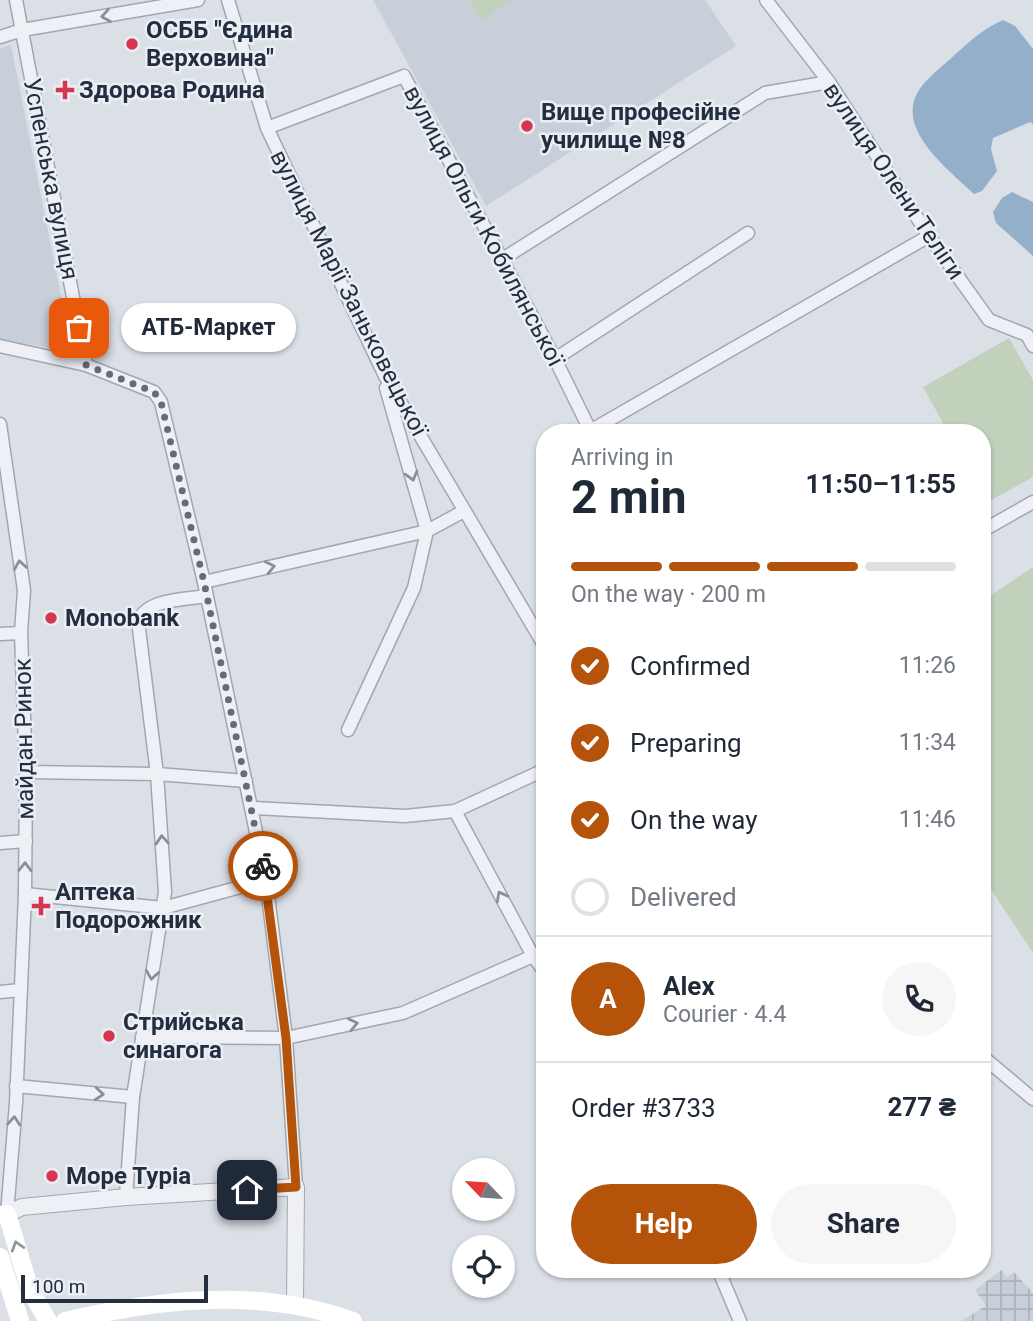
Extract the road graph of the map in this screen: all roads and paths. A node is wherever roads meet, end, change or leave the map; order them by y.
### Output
1 (16, 0) edge
2 (198, 0) edge
3 (228, 0) edge
4 (766, 0) edge
5 (22, 30) junction
6 (0, 37) edge
7 (829, 82) junction
8 (267, 128) junction
9 (748, 233) dead end
10 (929, 236) junction
11 (501, 260) junction
12 (0, 346) edge
13 (1033, 346) edge
14 (555, 359) junction
15 (379, 364) junction
16 (86, 365) junction
17 (0, 424) edge
18 (587, 424) edge
19 (605, 424) edge
20 (1033, 502) edge
21 (464, 511) junction
22 (991, 526) edge
23 (427, 531) junction
24 (204, 582) junction
25 (206, 596) junction
26 (536, 632) edge
27 (21, 633) junction
28 (0, 634) edge
29 (348, 730) dead end
30 (26, 772) junction
31 (157, 774) junction
32 (536, 774) edge
33 (246, 781) junction
34 (252, 808) junction
35 (455, 811) junction
36 (26, 841) junction
37 (0, 843) edge
38 (266, 880) junction
39 (25, 894) junction
40 (163, 908) junction
41 (533, 957) junction
42 (536, 961) edge
43 (20, 990) junction
44 (0, 992) edge
45 (142, 1037) junction
46 (286, 1038) junction
47 (991, 1064) edge
48 (16, 1086) junction
49 (133, 1097) junction
50 (1033, 1099) edge
51 (296, 1187) junction
52 (126, 1197) junction
53 (4, 1214) edge
54 (0, 1257) edge
55 (722, 1278) edge
56 (295, 1305) junction
57 (20, 1321) edge
58 (48, 1321) edge
59 (65, 1321) edge
60 (353, 1321) edge
61 (740, 1321) edge

1 - 5 street, Успенська вулиця
2 -> 5 street
3 - 8 street, вулиця Марії Заньковецької
4 - 7 street, вулиця Олени Теліги
5 - 6 street
5 - 16 street, Успенська вулиця
7 - 10 street, вулиця Олени Теліги
7 - 11 street
8 - 11 street, вулиця Ольги Кобилянської
8 - 15 street, вулиця Марії Заньковецької
9 - 14 street
10 - 13 street, вулиця Олени Теліги
10 - 19 street
11 - 14 street, вулиця Ольги Кобилянської
12 - 16 street
14 - 18 street, вулиця Ольги Кобилянської
15 - 21 street, вулиця Марії Заньковецької
15 -> 23 street
16 - 24 street
27 -> 17 street
20 - 22 street
21 - 23 street
21 - 26 street, вулиця Марії Заньковецької
24 -> 23 street
23 - 29 street
24 - 25 street
25 - 31 street
25 - 33 street
27 - 28 street, майдан Ринок
27 - 30 street, майдан Ринок
30 - 31 street
30 - 36 street, майдан Ринок
31 - 33 street
40 -> 31 street
32 - 35 street
33 - 34 street
34 - 35 street
34 - 38 street
41 -> 35 street
36 - 37 street, майдан Ринок
39 -> 36 street
38 - 40 street
38 - 46 street
39 - 40 street
39 - 43 street
40 -> 45 street
41 - 42 street
46 -> 41 street
43 - 44 street
43 - 48 street
45 - 46 street
45 - 49 street
46 - 51 street
47 - 50 street
48 -> 49 street
53 -> 48 street
49 - 52 street
51 - 52 street
51 - 56 street
52 - 53 street
58 -> 53 main road
54 - 57 main road
55 - 61 street
56 - 59 main road
56 - 60 main road

